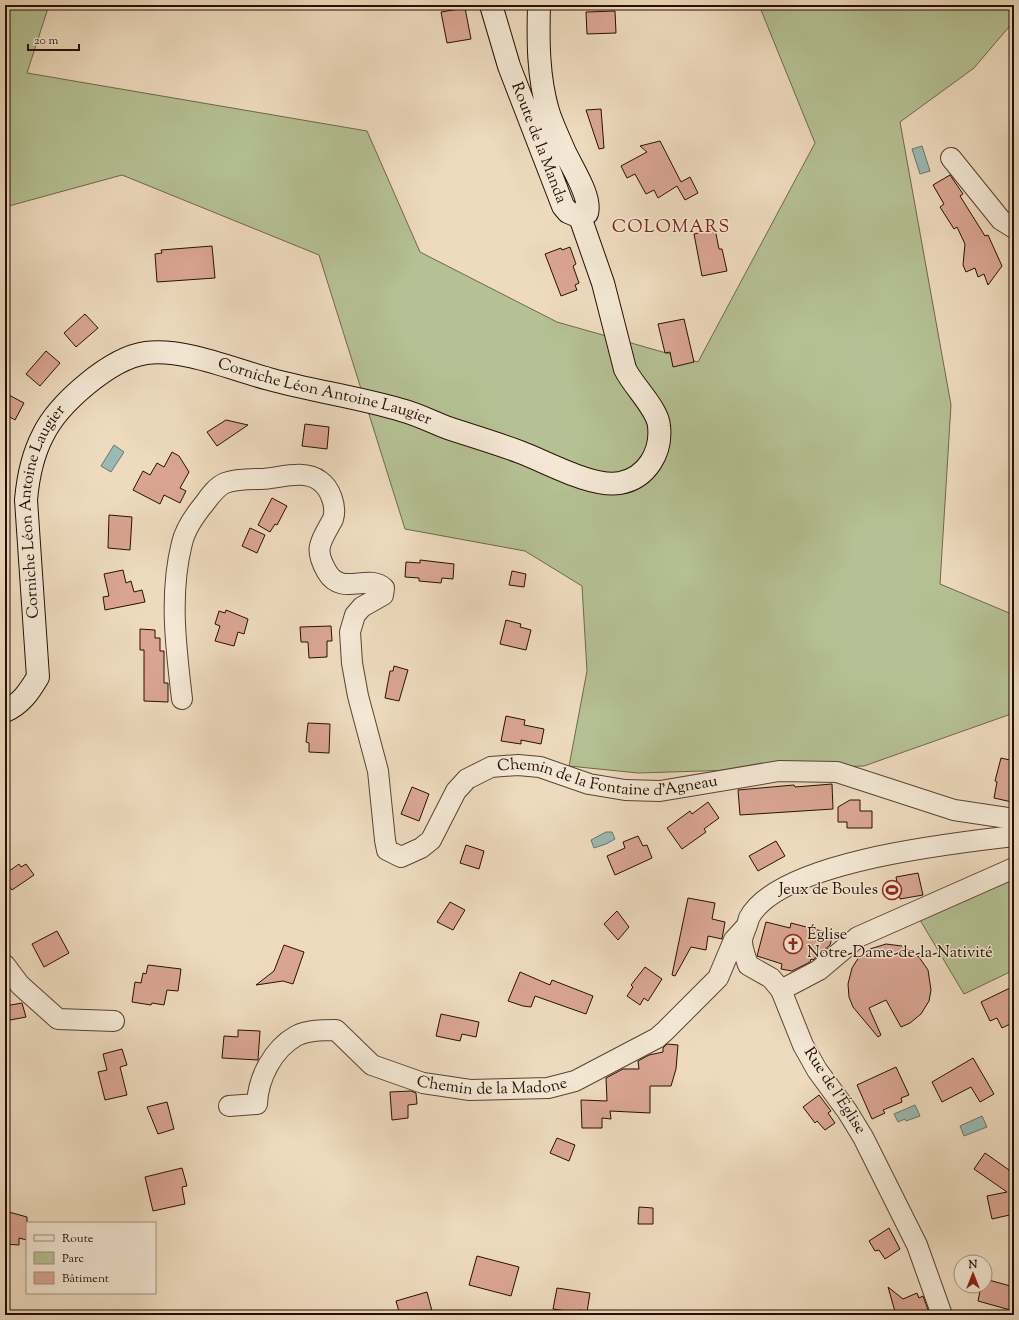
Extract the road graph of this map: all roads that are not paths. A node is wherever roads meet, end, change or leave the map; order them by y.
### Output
1 (491, 5) edge
2 (539, 5) edge
3 (951, 158) dead end
4 (580, 217) junction
5 (1014, 228) edge
6 (182, 699) dead end
7 (5, 711) edge
8 (1014, 818) edge
9 (1014, 836) edge
10 (1014, 868) edge
11 (747, 924) junction
12 (5, 965) edge
13 (781, 990) junction
14 (114, 1021) dead end
15 (229, 1106) dead end
16 (942, 1315) edge

1 - 4 street, Route de la Manda
2 - 4 street, Route de la Manda
3 - 5 street
4 - 7 street, Corniche Léon Antoine Laugier
6 - 8 street, Chemin de la Fontaine d'Agneau
9 - 11 street, Rue de l'Église
10 - 13 street
11 - 13 street, Rue de l'Église
11 - 15 street, Chemin de la Madone
12 - 14 street
13 - 16 street, Rue de l'Église

